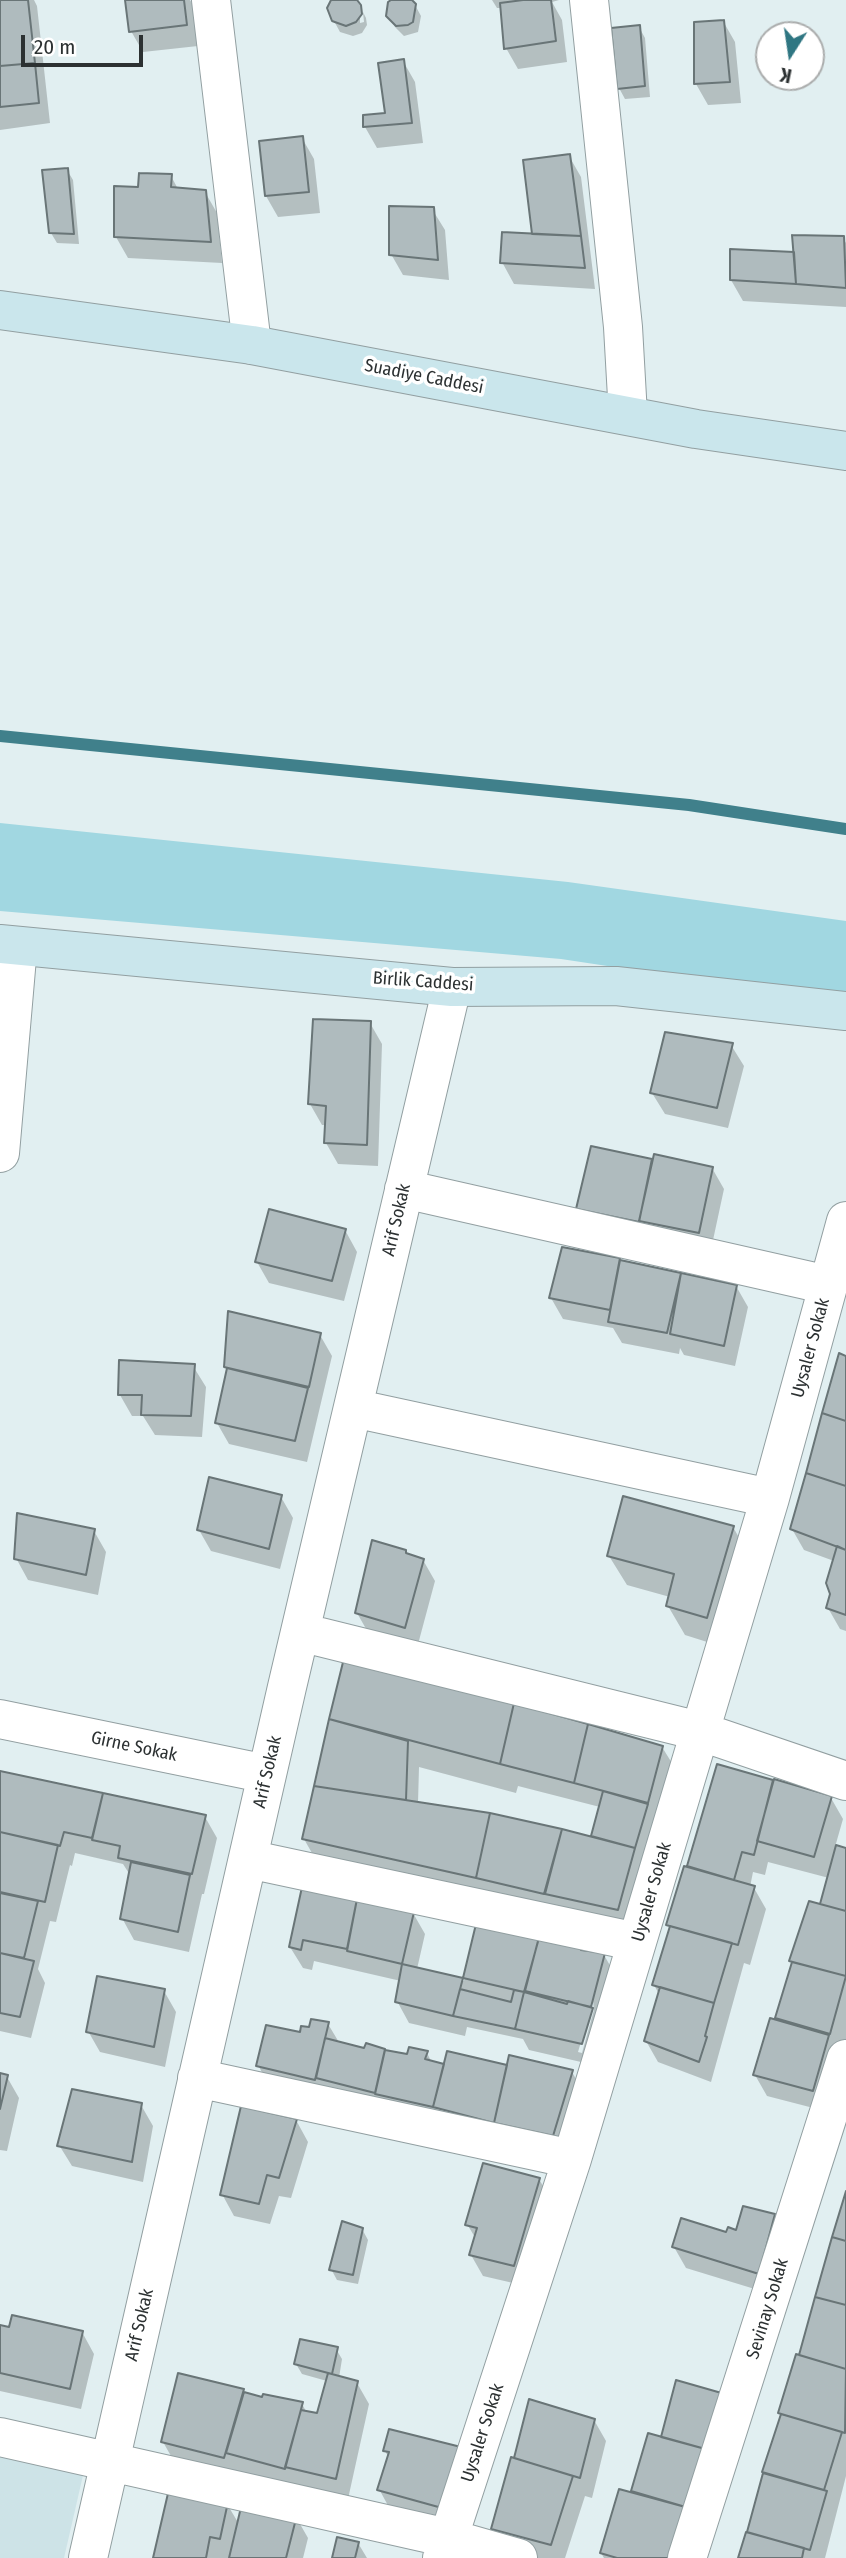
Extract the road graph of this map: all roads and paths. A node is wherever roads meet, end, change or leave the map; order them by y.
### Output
1 (211, 0) edge
2 (589, 0) edge
3 (0, 310) edge
4 (252, 345) junction
5 (628, 415) junction
6 (846, 451) edge
7 (9, 945) edge
8 (452, 987) junction
9 (846, 1011) edge
10 (0, 1153) edge
11 (404, 1189) junction
12 (846, 1221) edge
13 (828, 1285) junction
14 (353, 1408) junction
15 (770, 1498) junction
16 (300, 1632) junction
17 (0, 1719) edge
18 (699, 1731) junction
19 (267, 1774) junction
20 (846, 1781) edge
21 (248, 1859) junction
22 (637, 1942) junction
23 (846, 2059) edge
24 (197, 2078) junction
25 (572, 2159) junction
26 (0, 2437) edge
27 (110, 2462) junction
28 (445, 2548) edge
29 (88, 2558) edge
30 (519, 2558) edge
31 (687, 2558) edge

1 - 4 street
2 - 5 street
3 - 4 main road, Suadiye Caddesi
4 - 5 main road, Suadiye Caddesi
5 - 6 main road, Suadiye Caddesi
7 - 8 main road, Birlik Caddesi
7 - 10 street
8 - 9 main road, Birlik Caddesi
8 - 11 street, Arif Sokak
11 - 13 street
11 - 14 street, Arif Sokak
12 - 13 street, Uysaler Sokak
13 - 15 street, Uysaler Sokak
14 - 15 street
14 - 16 street, Arif Sokak
15 - 18 street, Uysaler Sokak
16 - 18 street
16 - 19 street, Arif Sokak
17 - 19 street, Girne Sokak
18 - 20 street
18 - 22 street, Uysaler Sokak
19 - 21 street, Arif Sokak
21 - 22 street
21 - 24 street, Arif Sokak
22 - 25 street, Uysaler Sokak
23 - 31 street, Sevinay Sokak
24 - 25 street
24 - 27 street, Arif Sokak
25 - 28 street, Uysaler Sokak
26 - 27 street
27 - 28 street
27 - 29 street, Arif Sokak
28 - 30 street

